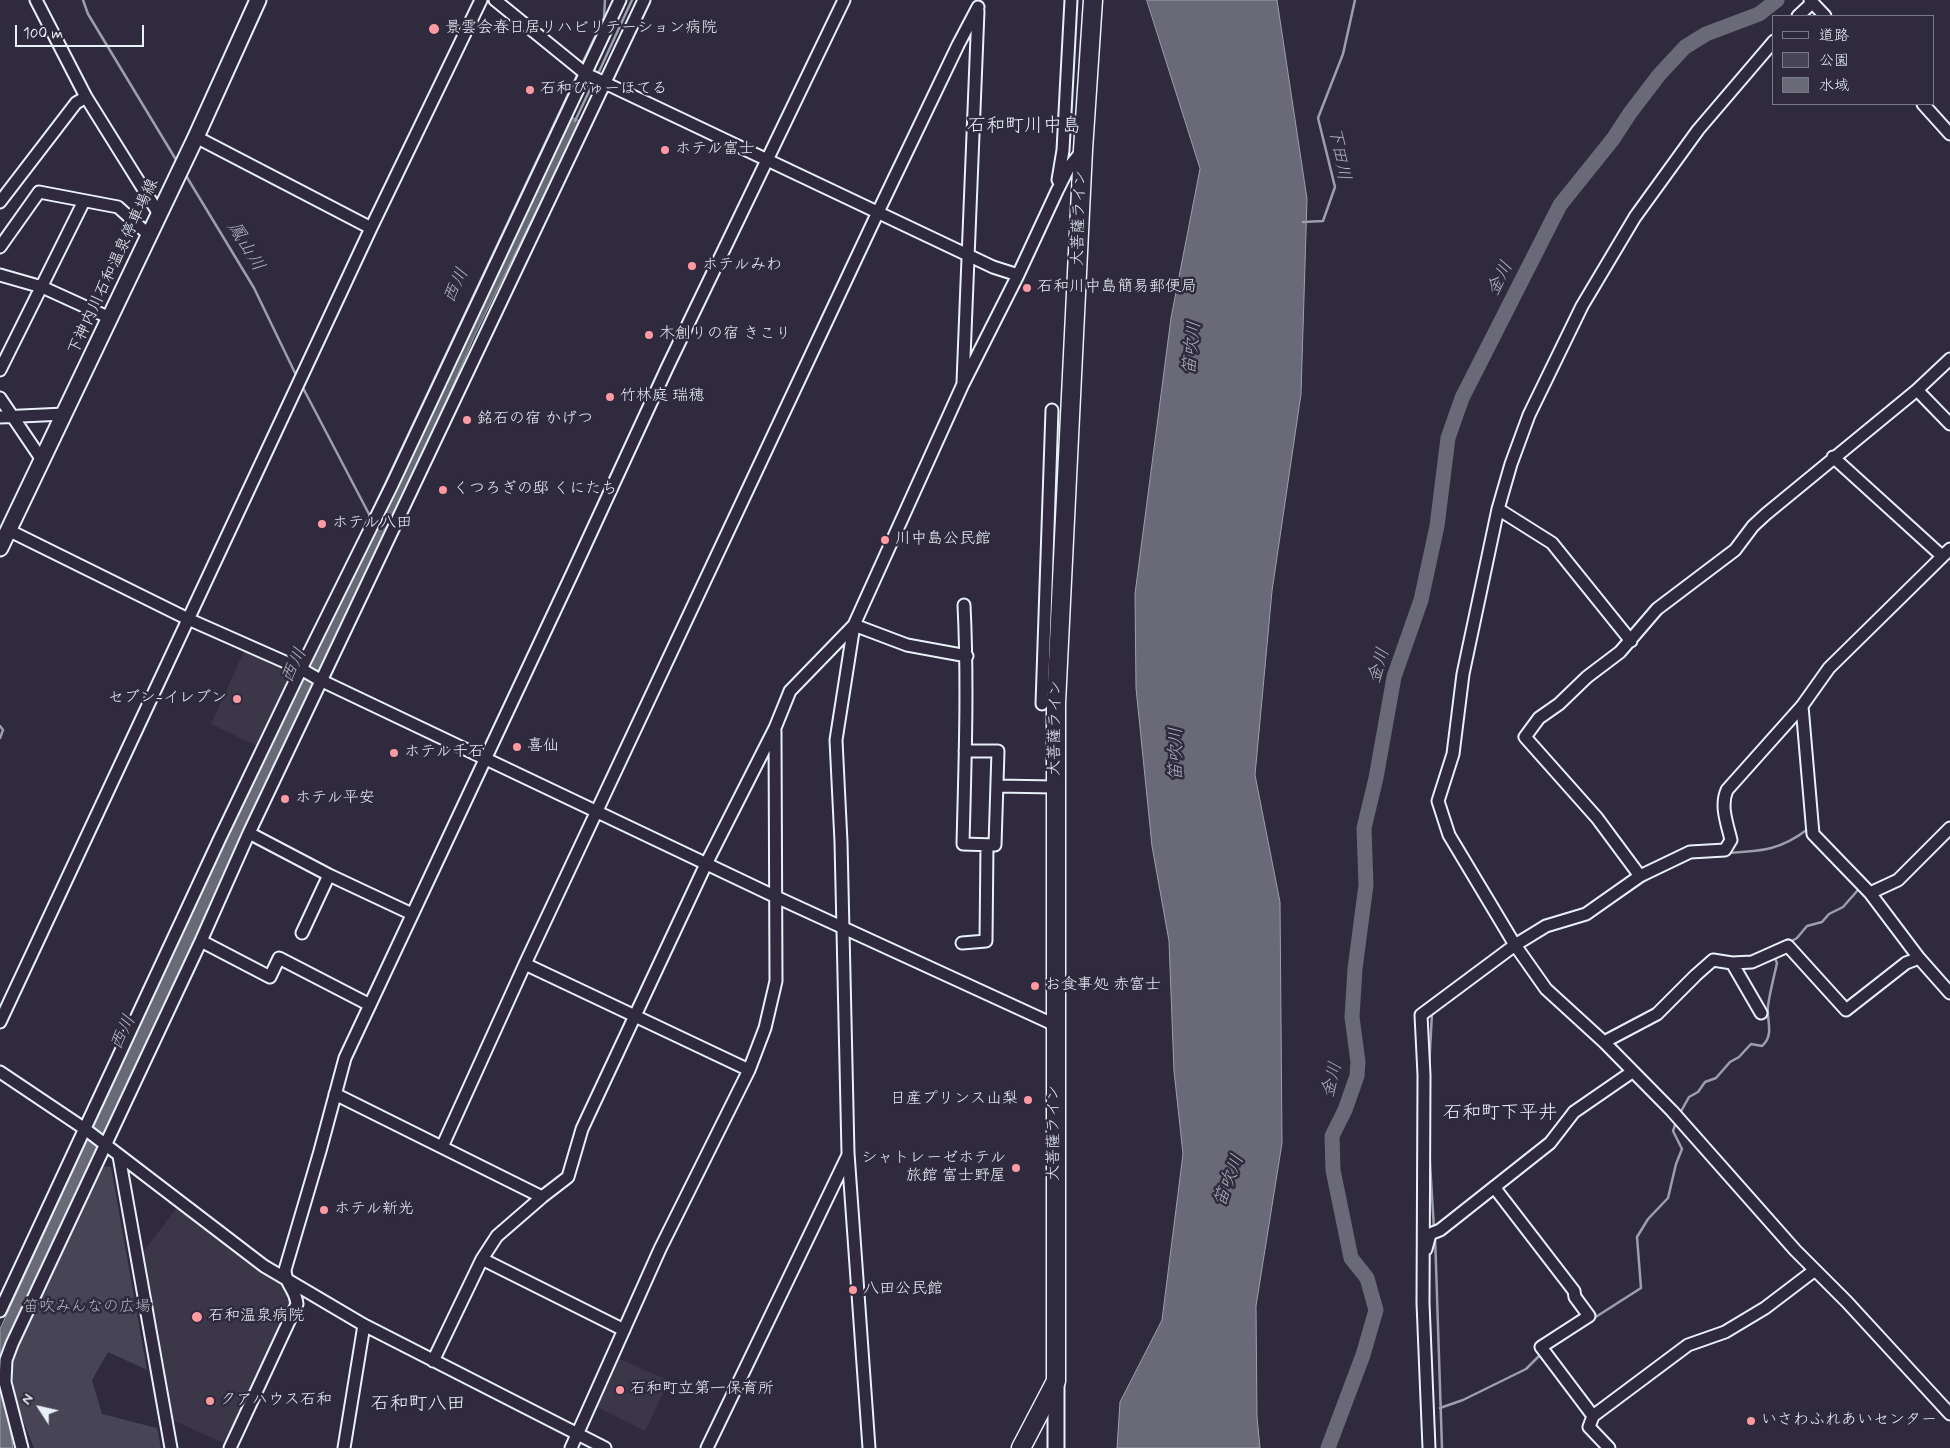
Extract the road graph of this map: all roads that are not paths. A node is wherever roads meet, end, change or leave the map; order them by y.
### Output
1 (36, 0) edge
2 (258, 0) edge
3 (481, 0) edge
4 (495, 0) edge
5 (620, 0) edge
6 (644, 0) edge
7 (844, 0) edge
8 (1071, 0) edge
9 (1093, 0) edge
10 (1811, 1) edge
11 (978, 4) edge
12 (1799, 15) edge
13 (1825, 15) edge
14 (1772, 43) edge
15 (582, 70) junction
16 (602, 81) junction
17 (86, 97) junction
18 (1924, 105) edge
19 (568, 113) junction
20 (584, 120) junction
21 (1950, 134) edge
22 (196, 137) junction
23 (1083, 150) junction
24 (768, 160) junction
25 (1057, 191) junction
26 (84, 201) junction
27 (0, 202) edge
28 (878, 212) junction
29 (159, 214) junction
30 (371, 228) junction
31 (149, 235) junction
32 (0, 247) edge
33 (967, 255) junction
34 (0, 275) edge
35 (1018, 275) junction
36 (42, 287) junction
37 (110, 318) junction
38 (1950, 359) edge
39 (0, 370) edge
40 (963, 384) junction
41 (1917, 390) junction
42 (0, 398) edge
43 (1052, 410) dead end
44 (64, 414) junction
45 (12, 416) junction
46 (0, 417) edge
47 (1950, 424) edge
48 (1833, 457) junction
49 (42, 460) junction
50 (1498, 509) junction
51 (8, 530) junction
52 (0, 548) edge
53 (1946, 552) edge
54 (964, 605) dead end
55 (188, 619) junction
56 (1052, 620) junction
57 (854, 625) junction
58 (1631, 641) junction
59 (967, 656) junction
60 (303, 670) junction
61 (321, 680) junction
62 (1042, 704) dead end
63 (1802, 706) junction
64 (775, 728) junction
65 (965, 750) junction
66 (484, 758) junction
67 (997, 786) junction
68 (1055, 788) junction
69 (598, 811) junction
70 (1950, 828) edge
71 (249, 833) junction
72 (987, 845) junction
73 (706, 864) junction
74 (329, 875) junction
75 (1640, 876) junction
76 (1870, 894) junction
77 (774, 896) junction
78 (412, 914) junction
79 (842, 928) junction
80 (302, 933) dead end
81 (201, 941) junction
82 (962, 943) dead end
83 (1517, 947) junction
84 (1919, 958) junction
85 (1732, 963) junction
86 (525, 964) junction
87 (1950, 993) edge
88 (370, 1005) junction
89 (1761, 1013) dead end
90 (636, 1018) junction
91 (0, 1022) edge
92 (1055, 1025) junction
93 (1604, 1042) junction
94 (749, 1070) junction
95 (0, 1072) edge
96 (1632, 1072) junction
97 (335, 1094) junction
98 (87, 1131) junction
99 (104, 1144) junction
100 (442, 1146) junction
101 (848, 1153) junction
102 (119, 1156) junction
103 (1494, 1187) junction
104 (542, 1197) junction
105 (482, 1259) junction
106 (1422, 1265) junction
107 (1815, 1270) junction
108 (286, 1281) junction
109 (0, 1311) edge
110 (364, 1325) junction
111 (624, 1330) junction
112 (433, 1361) junction
113 (1056, 1382) junction
114 (1950, 1414) edge
115 (1593, 1416) junction
116 (1031, 1428) junction
117 (577, 1435) junction
118 (1056, 1442) edge
119 (22, 1448) edge
120 (171, 1448) edge
121 (230, 1448) edge
122 (344, 1448) edge
123 (571, 1448) edge
124 (604, 1448) edge
125 (707, 1448) edge
126 (869, 1448) edge
127 (1021, 1448) edge
128 (1430, 1448) edge
129 (1609, 1448) edge

1 - 17 street
2 - 22 main road, 下神内川石和温泉停車場線
3 - 30 street
4 - 15 street
5 - 15 street
6 - 16 street
7 - 24 street
8 - 25 street
9 - 23 highway, 大菩薩ライン
10 - 12 street
10 - 13 street
11 - 28 street
11 - 33 street
14 - 50 street
15 - 16 street
15 - 19 street
16 - 20 street
16 - 24 street
17 - 27 street
17 - 29 street
18 - 21 street
19 - 20 street
19 - 60 street
20 - 61 street
22 - 29 main road, 下神内川石和温泉停車場線
22 - 30 street
23 - 25 street
23 - 56 highway, 大菩薩ライン
24 - 28 street
24 - 66 street
25 - 35 street
26 - 31 street
26 - 32 street
26 - 36 street
28 - 33 street
28 - 69 street
29 - 31 main road, 下神内川石和温泉停車場線
30 - 55 street
31 - 37 main road, 下神内川石和温泉停車場線
33 - 35 street
33 - 40 street
34 - 36 street
35 - 40 street
36 - 37 street
36 - 39 street
37 - 44 main road, 下神内川石和温泉停車場線
38 - 41 street
40 - 57 street
41 - 47 street
41 - 48 street
42 - 45 street
43 - 56 street
44 - 45 street
44 - 49 main road, 下神内川石和温泉停車場線
45 - 46 street
45 - 49 street
48 - 53 street
48 - 58 street
49 - 51 main road, 下神内川石和温泉停車場線
50 - 58 street
50 - 83 street
51 - 52 main road, 下神内川石和温泉停車場線
51 - 55 street
53 - 63 street
54 - 59 street
55 - 60 street
55 - 91 street
56 - 62 street
56 - 68 highway, 大菩薩ライン
57 - 59 street
57 - 64 street
57 - 79 street
58 - 75 street
59 - 65 street
60 - 61 street
60 - 98 street
61 - 66 street
61 - 71 street
63 - 75 street
63 - 76 street
64 - 73 street
64 - 77 street
65 - 67 street
65 - 72 street
66 - 69 street
66 - 78 street
67 - 68 street
67 - 72 street
68 - 92 highway, 大菩薩ライン
69 - 73 street
69 - 86 street
70 - 76 street
71 - 74 street
71 - 81 street
72 - 82 street
73 - 77 street
73 - 90 street
74 - 78 street
74 - 80 street
75 - 83 street
76 - 84 street
77 - 79 street
77 - 94 street
78 - 88 street
79 - 92 street
79 - 101 street
81 - 88 street
81 - 99 street
83 - 93 street
83 - 106 street
84 - 85 street
84 - 87 street
85 - 89 street
85 - 93 street
86 - 90 street
86 - 100 street
88 - 97 street
90 - 94 street
90 - 104 street
92 - 113 highway, 大菩薩ライン
93 - 96 street
94 - 111 street
95 - 98 street
96 - 103 street
96 - 107 street
97 - 100 street
97 - 108 street
98 - 99 street
98 - 109 street
99 - 102 street
99 - 119 street
100 - 104 street
101 - 125 street
101 - 126 street
102 - 108 street
102 - 120 street
103 - 106 street
103 - 115 street
104 - 105 street
105 - 111 street
105 - 112 street
106 - 128 street
107 - 114 street
107 - 115 street
108 - 110 street
108 - 121 street
110 - 112 street
110 - 122 street
111 - 117 street
112 - 117 street
113 - 116 highway, 大菩薩ライン
113 - 118 main road
115 - 129 street
116 - 118 main road
116 - 127 highway, 大菩薩ライン
117 - 123 street
117 - 124 street

